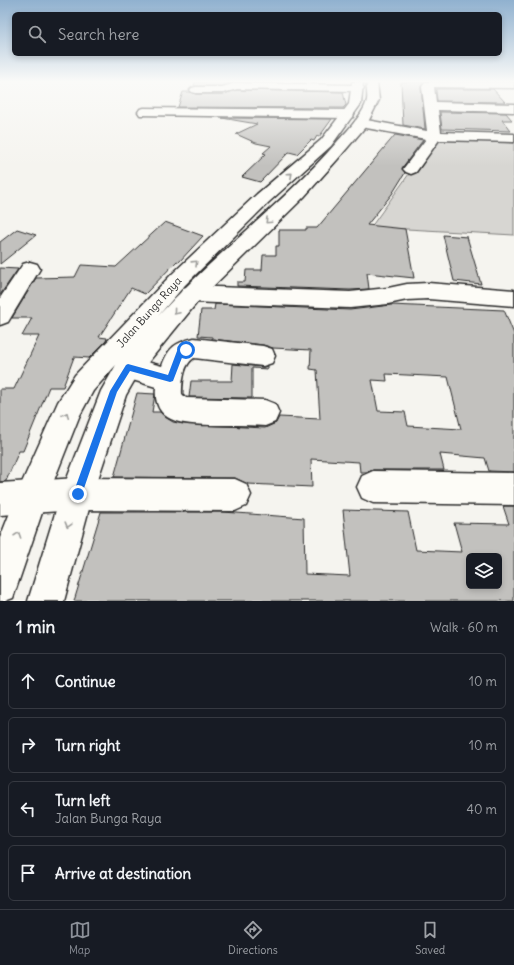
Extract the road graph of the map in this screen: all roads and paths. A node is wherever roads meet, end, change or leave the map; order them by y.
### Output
1 (226, 110) edge
2 (353, 110) edge
3 (354, 110) edge
4 (363, 110) edge
5 (431, 110) edge
6 (144, 112) dead end
7 (434, 136) junction
8 (514, 138) edge
9 (411, 169) dead end
10 (30, 269) dead end
11 (191, 294) junction
12 (514, 298) edge
13 (0, 316) edge
14 (263, 356) dead end
15 (128, 368) junction
16 (170, 379) junction
17 (265, 413) dead end
18 (373, 487) dead end
19 (514, 488) edge
20 (78, 494) junction
21 (235, 495) dead end
22 (31, 498) junction
23 (0, 499) edge
24 (0, 586) edge
25 (46, 601) edge

1 - 6 street
22 -> 2 street, Jalan Bunga Raya
3 -> 11 street, Jalan Bunga Raya
4 - 7 street
5 - 7 street
7 - 8 street
7 - 9 street
10 - 13 street
11 - 12 street
11 -> 15 street, Jalan Bunga Raya
14 - 16 street
15 - 16 street
15 - 20 street, Jalan Bunga Raya
16 - 17 street
18 - 19 street
20 - 21 street
20 - 22 street
20 -> 25 street, Jalan Bunga Raya
22 - 23 street
24 -> 22 street, Jalan Bunga Raya

